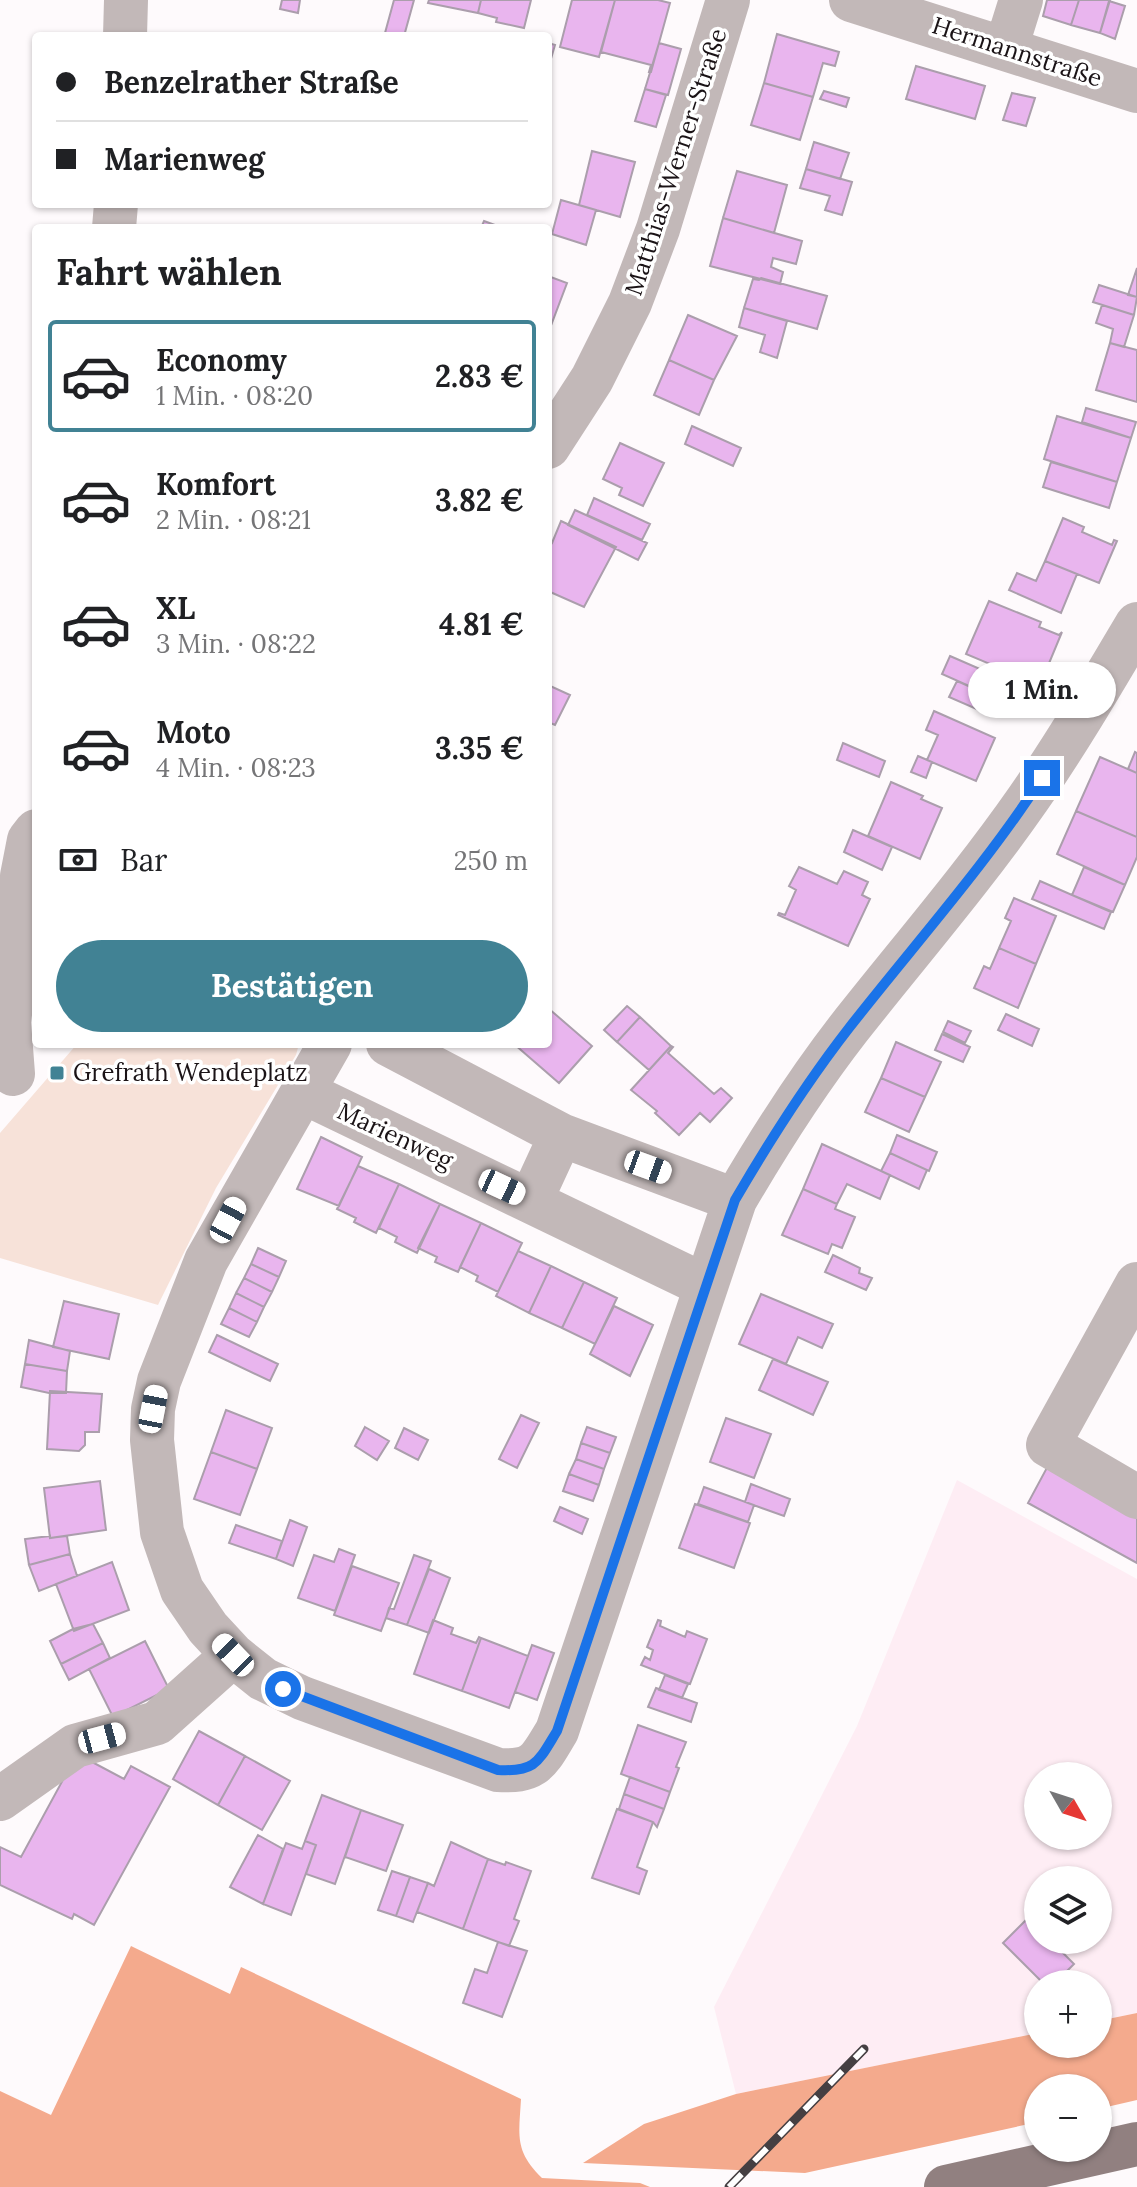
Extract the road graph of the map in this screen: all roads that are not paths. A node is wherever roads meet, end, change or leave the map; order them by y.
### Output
1 (126, 0) edge
2 (728, 0) edge
3 (851, 0) edge
4 (1021, 0) edge
5 (125, 32) edge
6 (1006, 48) junction
7 (1137, 91) edge
8 (552, 441) edge
9 (1137, 624) edge
10 (32, 836) edge
11 (328, 1048) edge
12 (396, 1048) edge
13 (18, 1069) edge
14 (303, 1092) junction
15 (561, 1135) junction
16 (531, 1200) junction
17 (735, 1200) junction
18 (1137, 1284) edge
19 (706, 1286) junction
20 (1137, 1497) edge
21 (233, 1655) junction
22 (0, 1799) edge
23 (1137, 2144) edge
24 (946, 2187) edge

1 - 5 street
2 - 8 street, Matthias-Werner-Straße
3 - 6 street, Hermannstraße
4 - 6 street
6 - 7 street, Hermannstraße
9 - 17 street
10 - 13 street
11 - 14 street
12 - 15 street
14 - 16 street, Marienweg
14 - 21 street
15 - 16 street
15 - 17 street
16 - 19 street, Marienweg
17 - 19 street
18 - 20 street
19 - 21 street
21 - 22 street
23 - 24 main road

